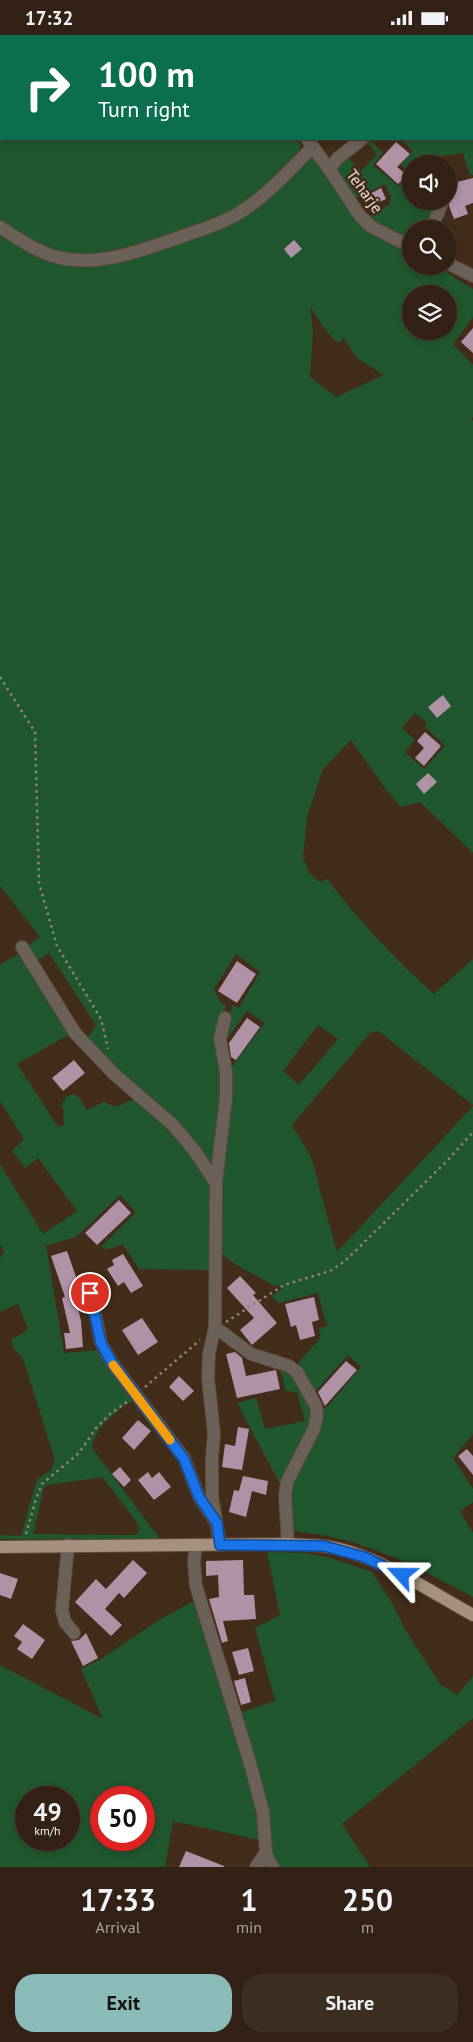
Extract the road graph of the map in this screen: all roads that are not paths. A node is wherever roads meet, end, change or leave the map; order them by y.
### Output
1 (361, 140) edge
2 (310, 143) edge
3 (329, 169) junction
4 (0, 227) edge
5 (402, 242) edge
6 (457, 268) edge
7 (473, 276) edge
8 (22, 947) dead end
9 (225, 1018) dead end
10 (216, 1183) junction
11 (90, 1293) dead end
12 (215, 1327) junction
13 (217, 1523) junction
14 (288, 1544) junction
15 (68, 1545) junction
16 (196, 1545) junction
17 (220, 1545) junction
18 (0, 1547) edge
19 (473, 1615) edge
20 (74, 1633) dead end
21 (266, 1852) junction
22 (256, 1867) edge
23 (273, 1867) edge

1 - 3 street
2 - 3 street, Teharje
2 - 4 street
3 - 5 street, Teharje
6 - 7 street
8 - 10 street
9 - 10 street
10 - 12 street
11 - 13 street
12 - 13 street
12 - 14 street
13 - 17 street
14 - 17 main road
14 - 19 main road
15 - 16 main road
15 - 18 main road
15 - 20 street
16 - 17 main road
16 - 21 street
21 - 22 street
21 - 23 street

